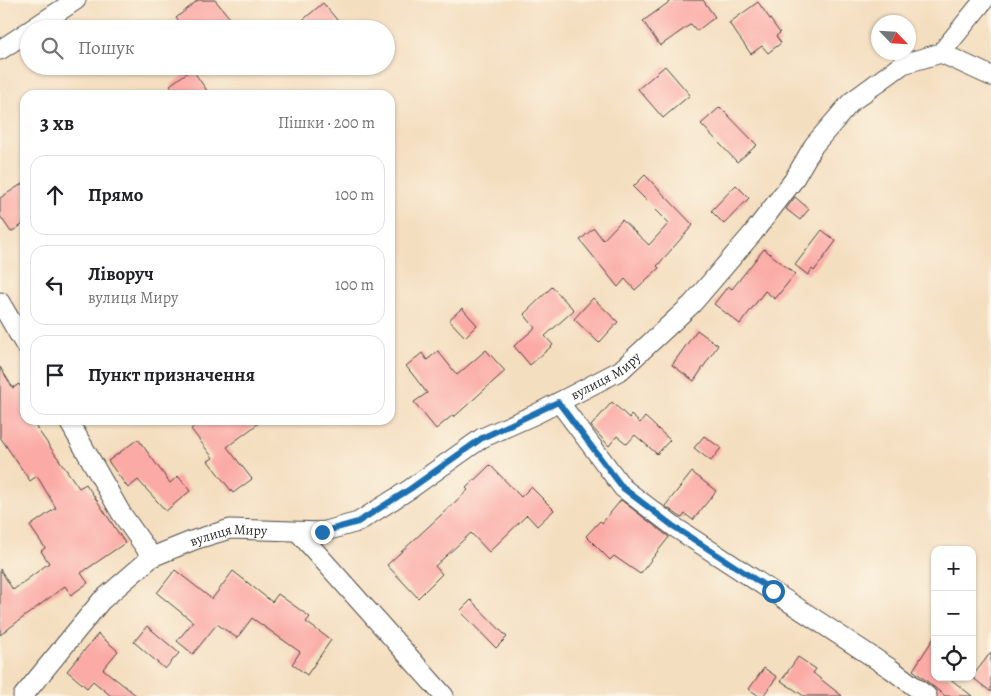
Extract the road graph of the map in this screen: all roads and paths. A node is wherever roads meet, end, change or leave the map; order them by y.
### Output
1 (76, 0) edge
2 (984, 0) edge
3 (46, 20) edge
4 (20, 37) edge
5 (0, 50) edge
6 (941, 53) junction
7 (991, 76) edge
8 (0, 302) edge
9 (20, 336) edge
10 (558, 402) junction
11 (71, 425) edge
12 (298, 532) junction
13 (152, 557) junction
14 (22, 696) edge
15 (444, 696) edge
16 (927, 696) edge

1 - 3 street
2 - 6 street
4 - 5 street
6 - 7 street
6 - 10 street, вулиця Миру
8 - 9 street
10 - 12 street, вулиця Миру
10 - 16 street
11 - 13 street
12 - 13 street, вулиця Миру
12 - 15 street
13 - 14 street, вулиця Миру

